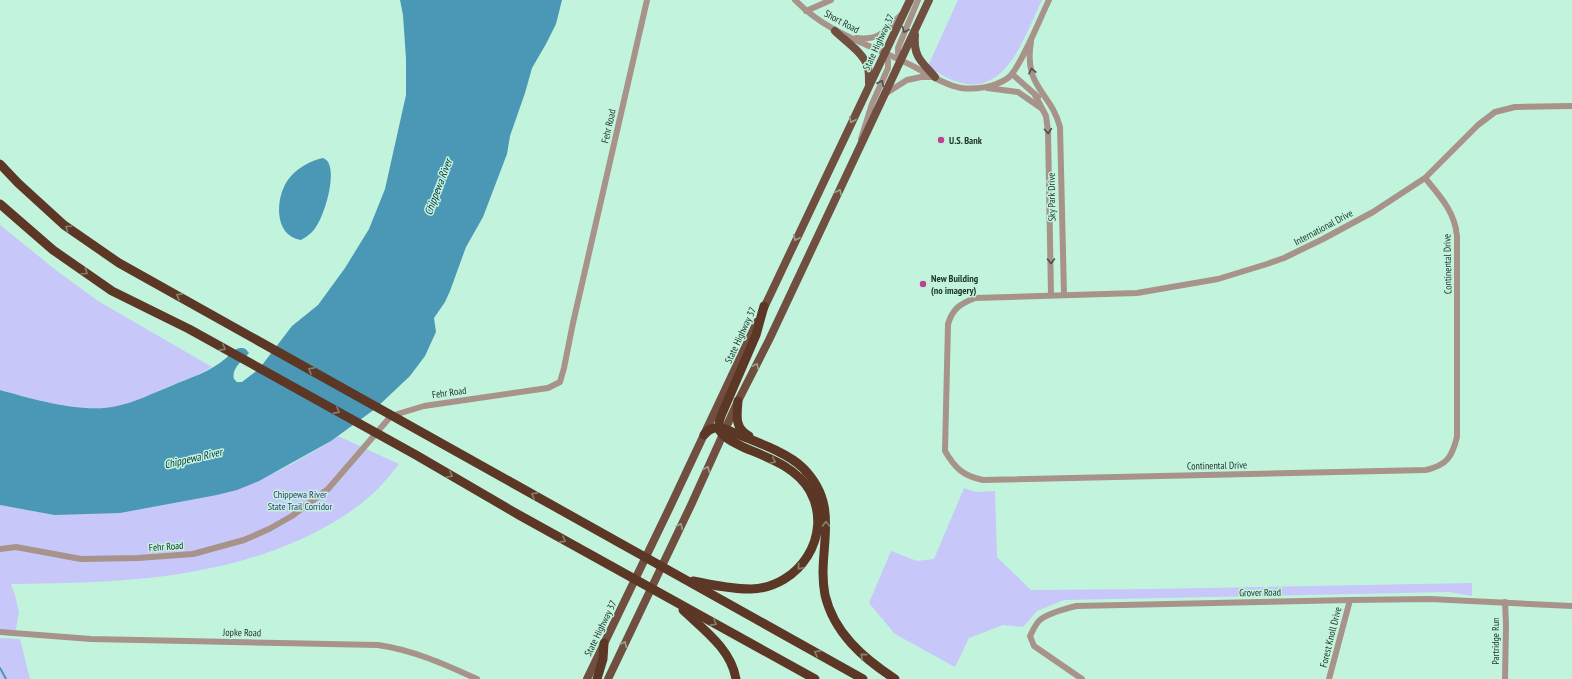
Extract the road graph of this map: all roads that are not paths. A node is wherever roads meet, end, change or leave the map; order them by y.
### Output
1 (647, 0) edge
2 (795, 0) edge
3 (831, 0) edge
4 (910, 0) edge
5 (918, 0) edge
6 (929, 0) edge
7 (1049, 0) edge
8 (806, 11) junction
9 (902, 14) junction
10 (915, 30) junction
11 (835, 31) junction
12 (1033, 35) junction
13 (850, 38) junction
14 (884, 53) junction
15 (901, 60) junction
16 (1012, 74) junction
17 (935, 77) junction
18 (869, 85) junction
19 (984, 87) junction
20 (885, 94) junction
21 (1035, 95) junction
22 (1048, 103) junction
23 (1572, 106) edge
24 (1043, 110) junction
25 (854, 159) junction
26 (0, 164) edge
27 (1425, 178) junction
28 (0, 204) edge
29 (1064, 294) junction
30 (1051, 295) junction
31 (764, 306) junction
32 (738, 401) junction
33 (722, 430) junction
34 (704, 435) junction
35 (769, 448) junction
36 (0, 549) edge
37 (680, 577) junction
38 (670, 599) junction
39 (1350, 600) junction
40 (1505, 602) junction
41 (1572, 606) edge
42 (0, 632) edge
43 (604, 643) junction
44 (477, 679) edge
45 (587, 679) edge
46 (597, 679) edge
47 (608, 679) edge
48 (736, 679) edge
49 (815, 679) edge
50 (863, 679) edge
51 (894, 679) edge
52 (1082, 679) edge
53 (1330, 679) edge
54 (1505, 679) edge

1 - 36 street, Fehr Road
2 - 8 street, Short Road
3 - 8 street
4 - 9 main road, State Highway 37
5 -> 15 street
6 - 10 main road
7 - 12 street
8 - 11 street, Short Road
9 - 13 street
9 - 14 main road, State Highway 37
10 - 15 main road
10 - 17 main road
11 - 13 street, Short Road
11 - 18 main road
12 - 16 street
22 -> 12 street, Sky Park Drive
13 - 14 street, Short Road
14 - 15 street, Short Road
14 - 18 main road, State Highway 37
25 -> 14 street
15 - 17 street, Short Road
15 - 20 main road
16 - 19 street
16 - 21 street, Sky Park Drive
17 - 19 street, Short Road
17 - 20 street
18 -> 31 main road, State Highway 37
19 - 24 street
20 - 25 main road
21 - 22 street, Sky Park Drive
21 - 24 street, Sky Park Drive
22 - 29 street, Sky Park Drive
23 - 27 street, International Drive
24 -> 30 street, Sky Park Drive
32 -> 25 main road
37 -> 26 highway
27 - 29 street, International Drive
27 - 30 street, Continental Drive
28 -> 38 highway
29 - 30 street, International Drive
31 - 33 highway
31 - 34 main road, State Highway 37
32 - 33 main road
32 - 35 highway
33 - 34 highway
33 - 35 highway
33 -> 37 highway
47 -> 33 main road
34 - 43 main road, State Highway 37
51 -> 35 highway
50 -> 37 highway
38 - 48 highway
38 -> 49 highway
39 - 40 street, Grover Road
39 - 52 street, Grover Road
39 - 53 street, Forest Knoll Drive
40 - 41 street, Grover Road
40 - 54 street, Partridge Run
42 - 44 street, Jopke Road
43 - 45 main road, State Highway 37
43 - 46 highway

